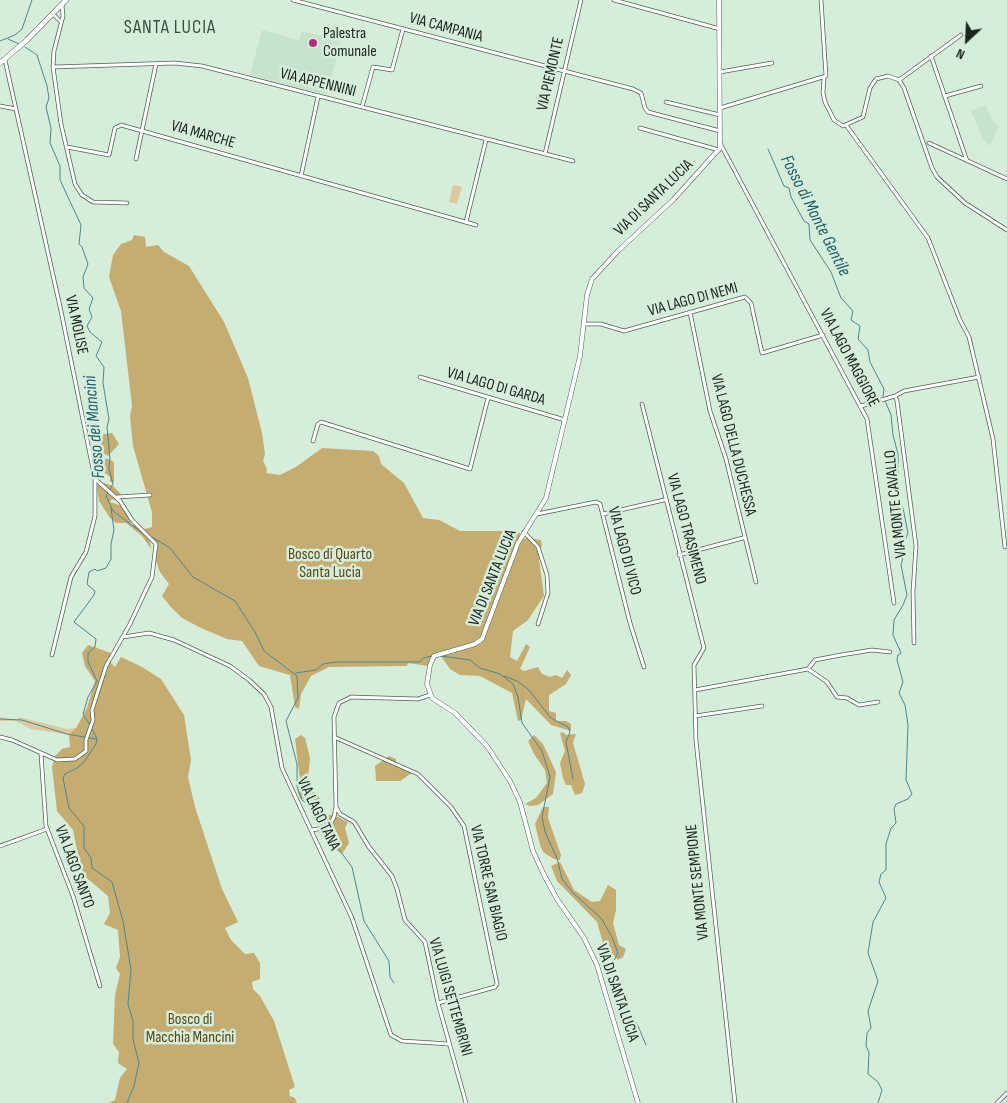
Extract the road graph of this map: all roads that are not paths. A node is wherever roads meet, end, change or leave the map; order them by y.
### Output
1 (66, 0) edge
2 (293, 0) edge
3 (581, 0) edge
4 (614, 0) edge
5 (719, 0) edge
6 (821, 0) edge
7 (62, 5) junction
8 (54, 14) junction
9 (61, 22) junction
10 (403, 29) junction
11 (720, 29) junction
12 (961, 35) dead end
13 (932, 56) junction
14 (5, 60) junction
15 (0, 63) edge
16 (772, 63) dead end
17 (156, 64) junction
18 (53, 67) junction
19 (564, 72) junction
20 (720, 72) junction
21 (824, 77) junction
22 (899, 80) junction
23 (981, 86) dead end
24 (945, 96) junction
25 (318, 97) junction
26 (666, 102) dead end
27 (0, 106) edge
28 (362, 107) junction
29 (720, 108) junction
30 (16, 109) junction
31 (720, 115) junction
32 (846, 125) junction
33 (640, 128) dead end
34 (141, 131) junction
35 (720, 131) junction
36 (486, 140) junction
37 (929, 143) dead end
38 (67, 147) junction
39 (720, 148) junction
40 (545, 154) junction
41 (136, 160) dead end
42 (573, 161) dead end
43 (967, 161) junction
44 (301, 176) junction
45 (1007, 179) edge
46 (127, 203) dead end
47 (466, 222) junction
48 (476, 225) dead end
49 (1007, 230) edge
50 (690, 312) junction
51 (585, 324) junction
52 (823, 335) junction
53 (420, 377) dead end
54 (978, 377) junction
55 (895, 396) junction
56 (488, 398) junction
57 (642, 404) dead end
58 (861, 406) junction
59 (565, 420) junction
60 (312, 441) dead end
61 (95, 479) junction
62 (150, 495) dead end
63 (116, 497) junction
64 (664, 500) junction
65 (536, 514) junction
66 (603, 514) junction
67 (524, 532) junction
68 (743, 538) junction
69 (1005, 547) dead end
70 (679, 555) junction
71 (756, 582) dead end
72 (894, 603) dead end
73 (538, 624) dead end
74 (123, 637) junction
75 (914, 644) dead end
76 (890, 652) dead end
77 (52, 655) dead end
78 (698, 658) joint
79 (644, 667) dead end
80 (808, 669) junction
81 (695, 690) junction
82 (430, 695) junction
83 (878, 702) dead end
84 (762, 706) dead end
85 (695, 716) junction
86 (0, 737) edge
87 (334, 737) junction
88 (41, 754) junction
89 (336, 807) junction
90 (47, 829) junction
91 (314, 830) junction
92 (0, 846) edge
93 (100, 986) dead end
94 (438, 1004) junction
95 (449, 1044) junction
96 (1007, 1093) edge
97 (466, 1103) edge
98 (638, 1103) edge
99 (735, 1103) edge
100 (997, 1103) edge

1 - 7 main road
2 - 10 street, VIA CAMPANIA
3 - 19 street, VIA PIEMONTE
4 - 11 street
5 - 11 street
6 - 21 street
7 - 8 main road
7 - 9 street
8 - 9 street
8 - 14 main road
9 - 18 street
10 - 19 street, VIA CAMPANIA
10 - 28 street
11 - 20 street
12 - 13 street
13 - 22 street
13 - 24 street
14 - 15 main road
14 - 30 street, VIA MOLISE
16 - 20 street
17 - 18 street, VIA APPENNINI
17 - 25 street, VIA APPENNINI
17 - 34 street
18 - 38 street
19 - 35 street, VIA CAMPANIA
19 - 40 street, VIA PIEMONTE
20 - 29 street
21 - 29 street
21 - 32 street
22 - 32 street
22 - 49 street
23 - 24 street
24 - 43 street
25 - 28 street, VIA APPENNINI
25 - 44 street
26 - 31 street
27 - 30 street
28 - 36 street, VIA APPENNINI
29 - 31 street
30 - 61 street, VIA MOLISE
31 - 35 street
32 - 54 street
33 - 39 street
34 - 38 street, VIA MARCHE
34 - 41 street
34 - 44 street, VIA MARCHE
35 - 39 street
36 - 40 street, VIA APPENNINI
36 - 47 street
37 - 43 street
38 - 46 street
39 - 51 street, VIA DI SANTA LUCIA
39 - 52 street, VIA LAGO MAGGIORE
40 - 42 street, VIA APPENNINI
43 - 45 street
44 - 47 street, VIA MARCHE
47 - 48 street, VIA MARCHE
50 - 51 street, VIA LAGO DI NEMI
50 - 52 street, VIA LAGO DI NEMI
50 - 68 street, VIA LAGO DELLA DUCHESSA
51 - 59 street, VIA DI SANTA LUCIA
52 - 58 street, VIA LAGO MAGGIORE
53 - 56 street, VIA LAGO DI GARDA
54 - 55 street
54 - 69 street
55 - 58 street
55 - 75 street, VIA MONTE CAVALLO
56 - 59 street, VIA LAGO DI GARDA
56 - 60 street
57 - 64 street, VIA LAGO TRASIMENO
58 - 72 street, VIA LAGO MAGGIORE
59 - 65 street, VIA DI SANTA LUCIA
61 - 63 street
61 - 77 street, VIA MOLISE
62 - 63 street
63 - 74 street
64 - 66 street
64 - 70 street, VIA LAGO TRASIMENO
65 - 66 street, VIA LAGO DI VICO
65 - 67 street, VIA DI SANTA LUCIA
66 - 79 street, VIA LAGO DI VICO
67 - 73 street
67 - 82 street, VIA DI SANTA LUCIA
68 - 70 street
68 - 71 street, VIA LAGO DELLA DUCHESSA
70 - 78 street, VIA LAGO TRASIMENO
74 - 88 street
74 - 91 street, VIA LAGO TANA
76 - 80 street
78 - 81 street, VIA MONTE SEMPIONE
80 - 81 street
80 - 83 street
81 - 85 street, VIA MONTE SEMPIONE
82 - 87 street
82 - 98 street, VIA DI SANTA LUCIA
84 - 85 street
85 - 99 street, VIA MONTE SEMPIONE
86 - 88 street
87 - 89 street
87 - 94 street, VIA TORRE SAN BIAGIO
88 - 90 street, VIA LAGO SANTO
89 - 91 street
89 - 94 street, VIA LUIGI SETTEMBRINI
90 - 92 street
90 - 93 street, VIA LAGO SANTO
91 - 95 street, VIA LAGO TANA
94 - 95 street, VIA LUIGI SETTEMBRINI
95 - 97 street, VIA LUIGI SETTEMBRINI
96 - 100 street

